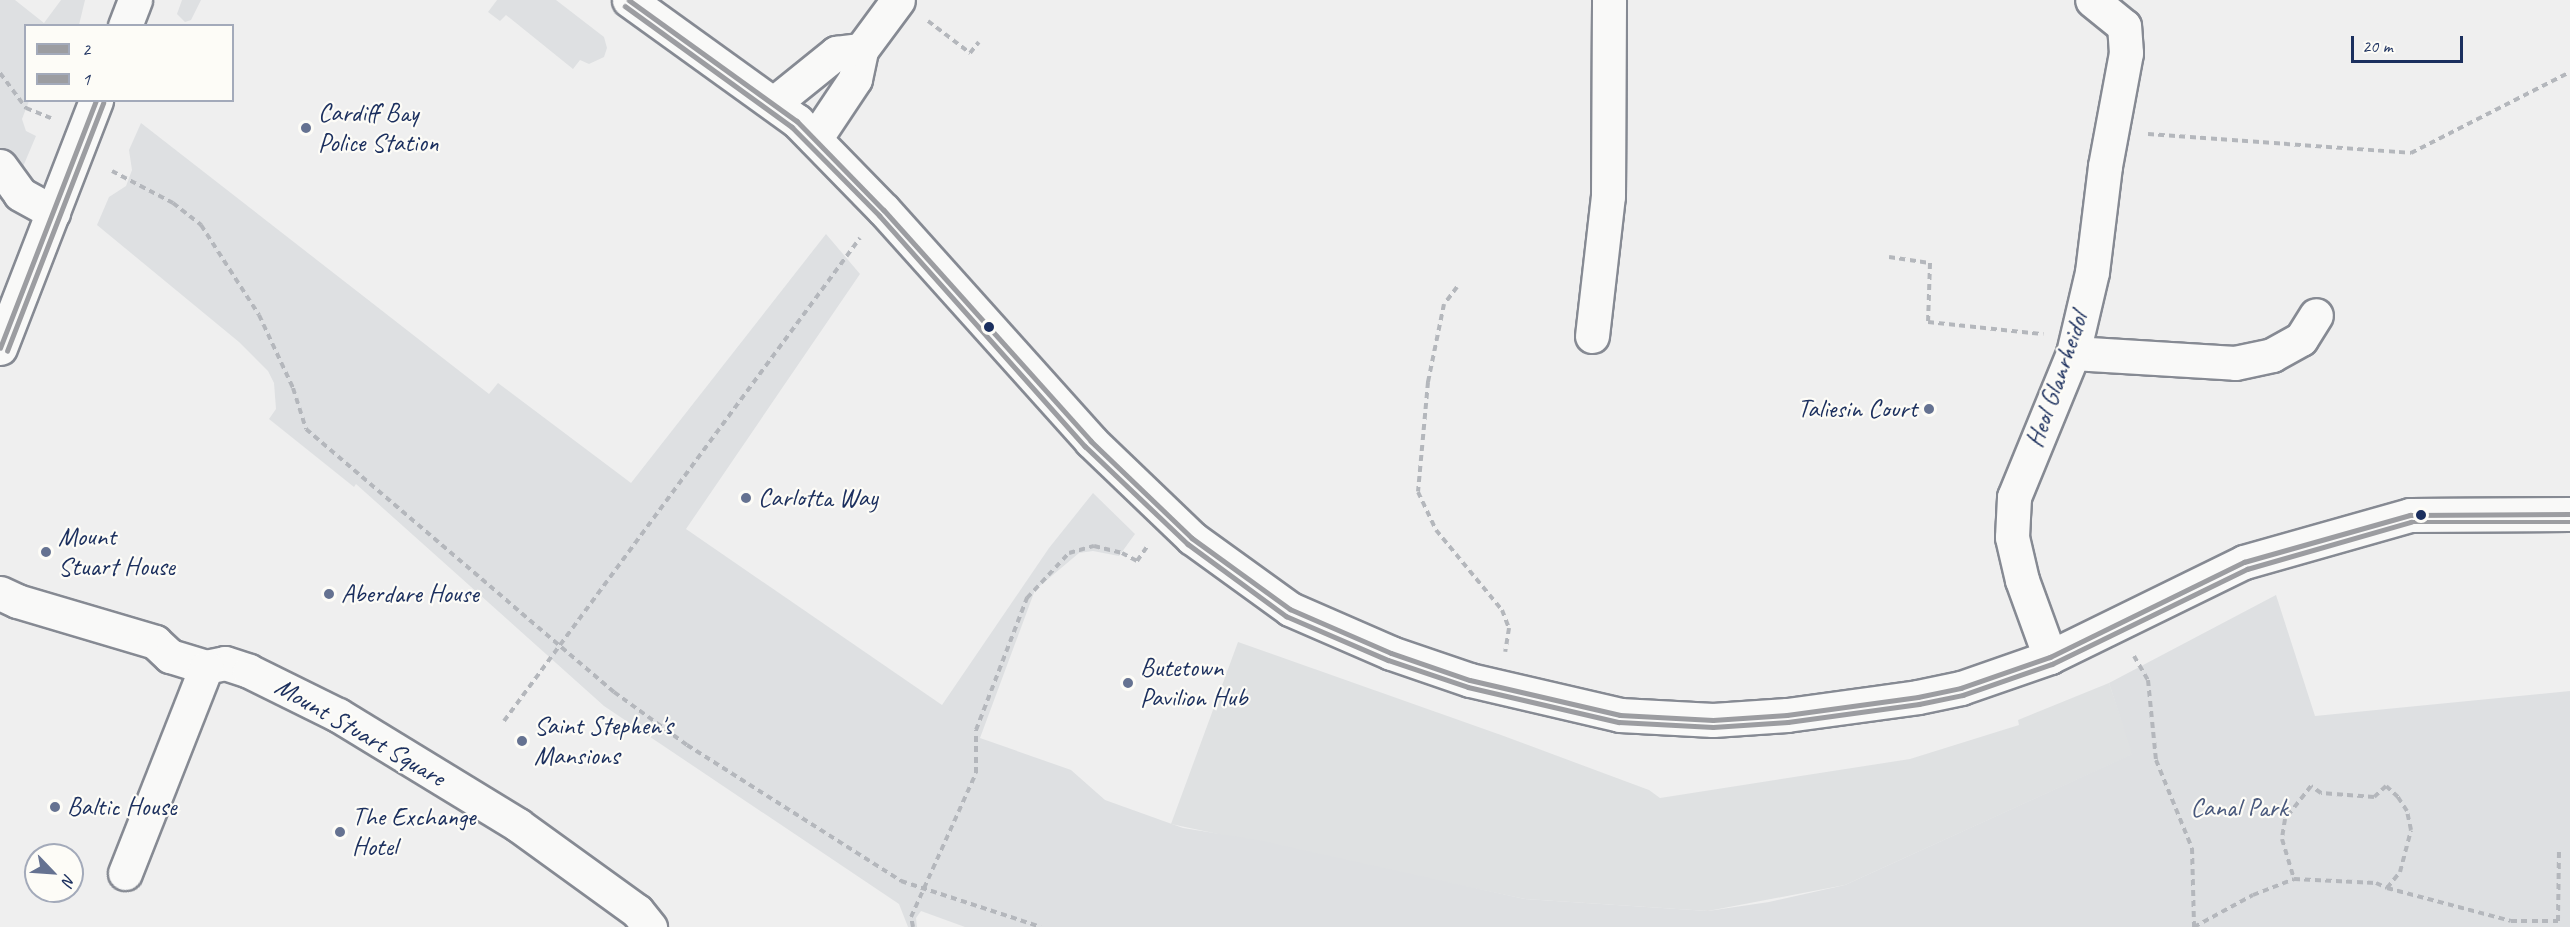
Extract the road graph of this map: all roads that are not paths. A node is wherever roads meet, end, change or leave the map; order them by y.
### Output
1 (135, 0) edge
2 (629, 0) edge
3 (1609, 0) edge
4 (2092, 0) edge
5 (905, 6) edge
6 (126, 24) edge
7 (861, 50) junction
8 (95, 102) edge
9 (774, 103) junction
10 (815, 139) junction
11 (0, 166) edge
12 (53, 212) junction
13 (2316, 315) dead end
14 (1592, 336) dead end
15 (2074, 345) junction
16 (0, 348) edge
17 (2570, 514) edge
18 (0, 593) edge
19 (2050, 657) junction
20 (206, 667) junction
21 (125, 873) dead end
22 (650, 927) edge

1 - 6 street
2 - 9 street
3 - 14 street
4 - 15 street, Heol Glanrheidol
5 - 7 street
7 - 9 street
7 - 10 street
8 - 12 street
9 - 10 street
10 - 19 street
11 - 12 street
12 - 16 street
13 - 15 street
15 - 19 street, Heol Glanrheidol
17 - 19 street
18 - 20 street, Mount Stuart Square
20 - 21 street
20 - 22 street, Mount Stuart Square

